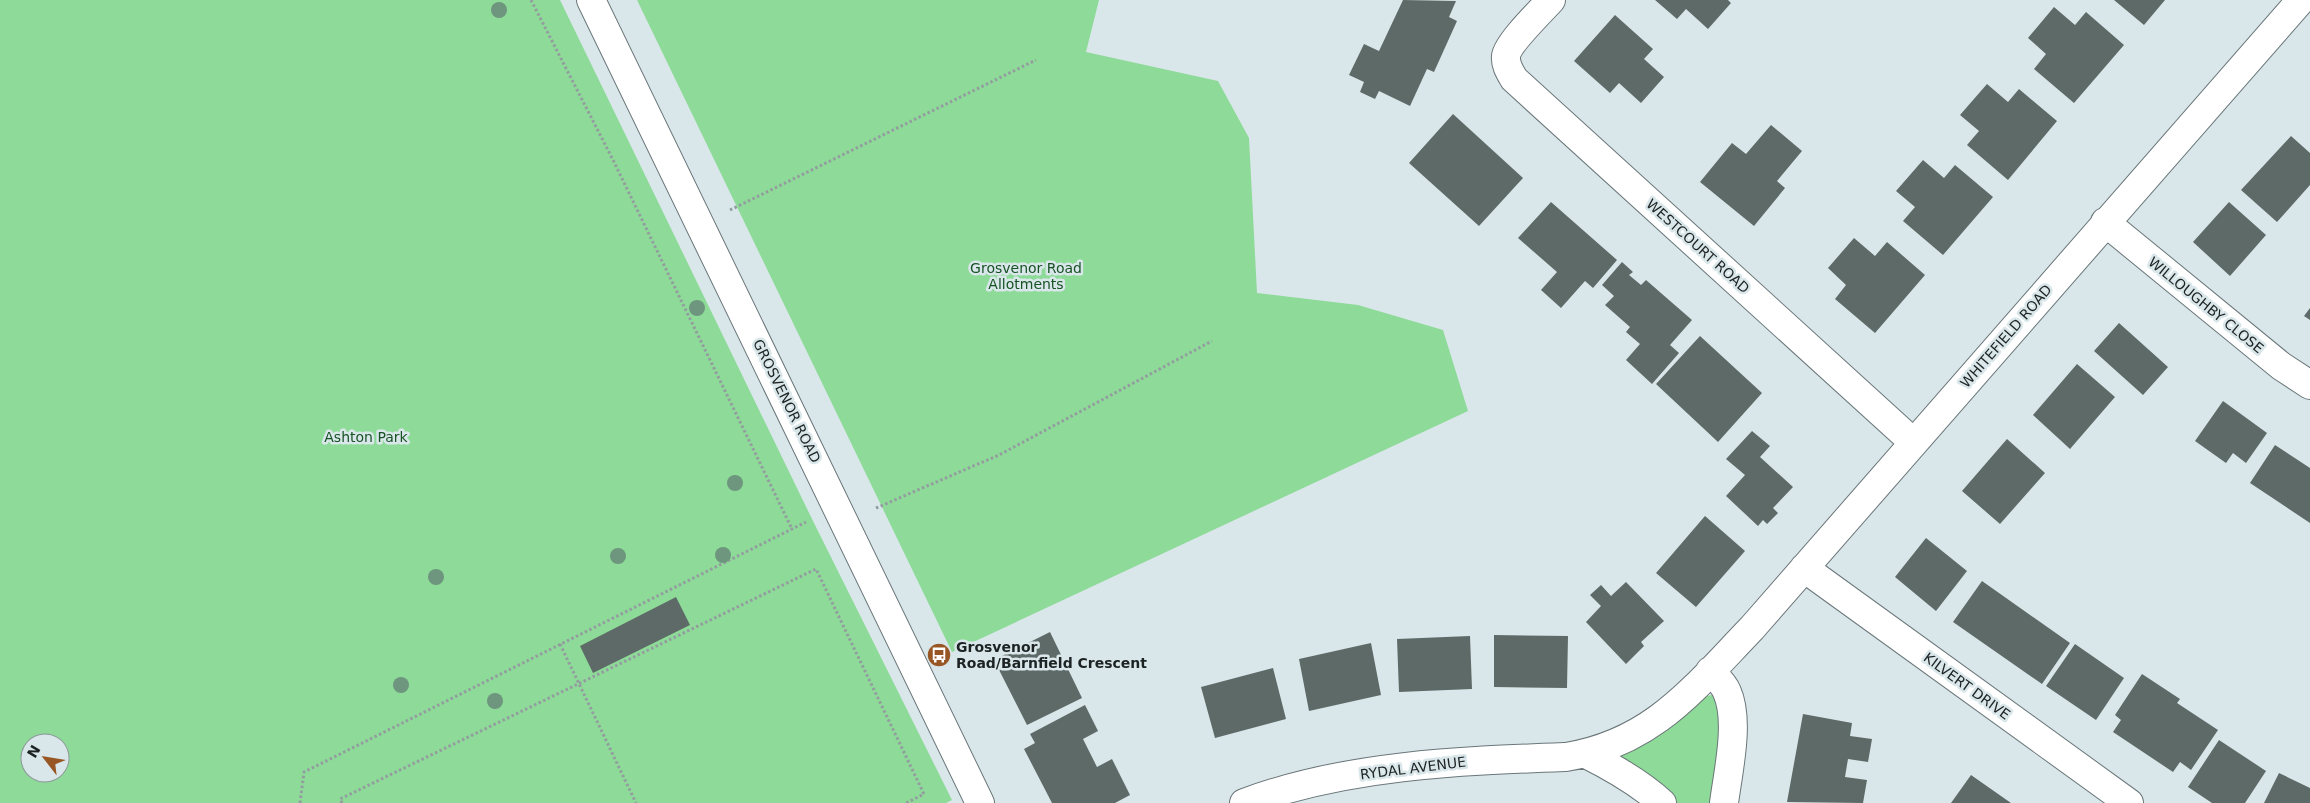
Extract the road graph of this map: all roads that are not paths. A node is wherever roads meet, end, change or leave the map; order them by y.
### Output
1 (591, 0) edge
2 (1551, 0) edge
3 (2301, 0) edge
4 (2105, 222) junction
5 (2310, 385) edge
6 (1913, 442) junction
7 (1804, 568) junction
8 (1710, 671) junction
9 (1586, 754) junction
10 (980, 803) edge
11 (1244, 803) edge
12 (1662, 803) edge
13 (1724, 803) edge
14 (2129, 803) edge

1 - 10 street, GROSVENOR ROAD
2 - 6 street, WESTCOURT ROAD
3 - 4 street, WHITEFIELD ROAD
4 - 5 street, WILLOUGHBY CLOSE
4 - 6 street, WHITEFIELD ROAD
6 - 7 street, WHITEFIELD ROAD
7 - 8 street, WHITEFIELD ROAD
7 - 14 street, KILVERT DRIVE
8 - 9 street, RYDAL AVENUE
8 - 13 street
9 - 11 street, RYDAL AVENUE
9 - 12 street

